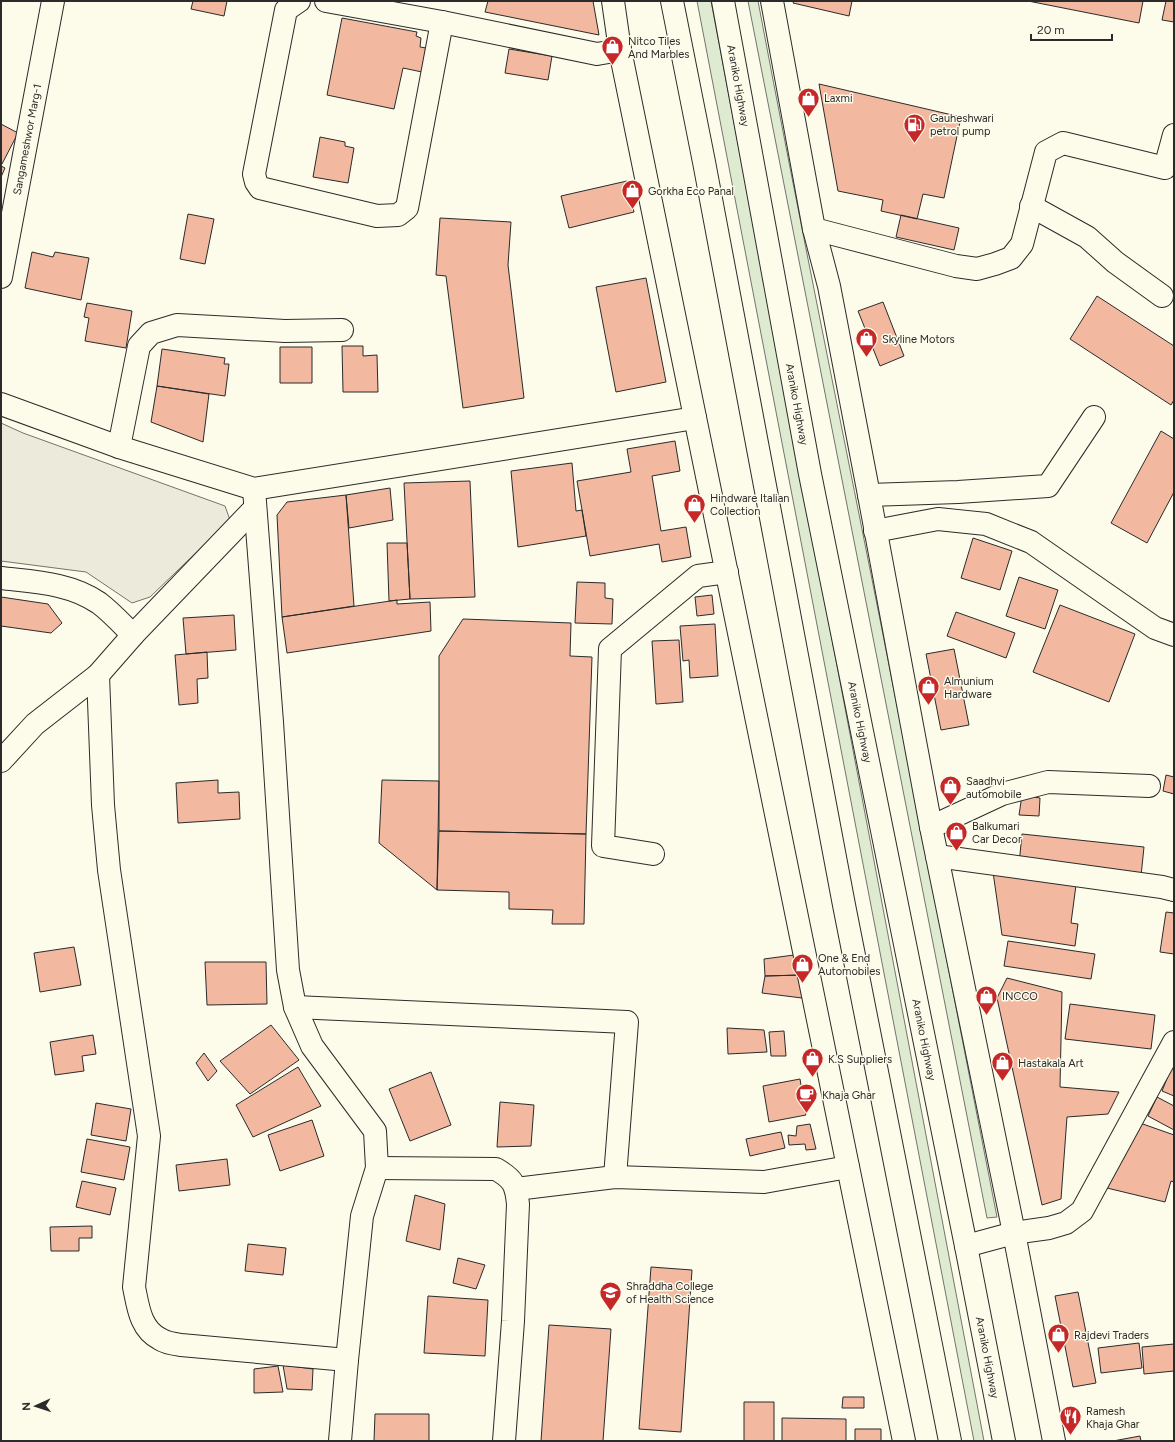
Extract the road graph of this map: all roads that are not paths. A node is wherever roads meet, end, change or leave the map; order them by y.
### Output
1 (53, 1) edge
2 (299, 1) edge
3 (326, 1) edge
4 (613, 1) edge
5 (672, 1) edge
6 (723, 1) edge
7 (772, 1) edge
8 (442, 22) junction
9 (620, 50) junction
10 (1174, 135) edge
11 (1031, 206) junction
12 (814, 229) junction
13 (1, 277) edge
14 (1162, 296) dead end
15 (342, 330) dead end
16 (1, 404) edge
17 (1094, 417) dead end
18 (695, 418) junction
19 (119, 447) junction
20 (869, 495) junction
21 (255, 499) junction
22 (875, 531) junction
23 (727, 572) junction
24 (1, 578) edge
25 (133, 635) junction
26 (1174, 635) edge
27 (98, 675) junction
28 (1, 762) edge
29 (1149, 786) dead end
30 (931, 827) junction
31 (654, 854) dead end
32 (937, 856) junction
33 (1174, 890) edge
34 (295, 1006) junction
35 (1174, 1042) edge
36 (848, 1167) junction
37 (377, 1168) junction
38 (615, 1176) junction
39 (516, 1189) junction
40 (1014, 1233) junction
41 (966, 1246) junction
42 (347, 1360) junction
43 (340, 1441) edge
44 (504, 1441) edge
45 (904, 1441) edge
46 (950, 1441) edge
47 (1004, 1441) edge
48 (1054, 1441) edge

1 - 13 main road, Sangameshwor Marg-1
2 - 8 main road
3 - 8 main road
4 - 9 main road
5 - 46 main road
6 - 41 main road, Araniko Highway
7 - 12 main road
8 - 9 main road
9 - 18 main road
10 - 11 main road
11 - 12 main road
11 - 14 main road
12 - 20 main road
15 - 19 main road
16 - 19 main road
17 - 20 main road
18 - 21 main road
18 - 23 main road
19 - 21 main road
20 - 22 main road
21 - 25 main road
21 - 34 main road
22 - 26 main road
22 - 30 main road
23 - 31 main road
23 - 36 main road
24 - 25 main road
25 - 27 main road
27 - 28 main road
27 - 42 main road
29 - 30 main road
30 - 32 main road
32 - 33 main road
32 - 40 main road
34 - 37 main road
34 - 38 main road
35 - 40 main road
36 - 38 main road
36 - 45 main road
37 - 39 main road
37 - 42 main road
38 - 39 main road
39 - 44 main road
40 - 41 main road
40 - 48 main road
41 - 47 main road, Araniko Highway
42 - 43 main road

